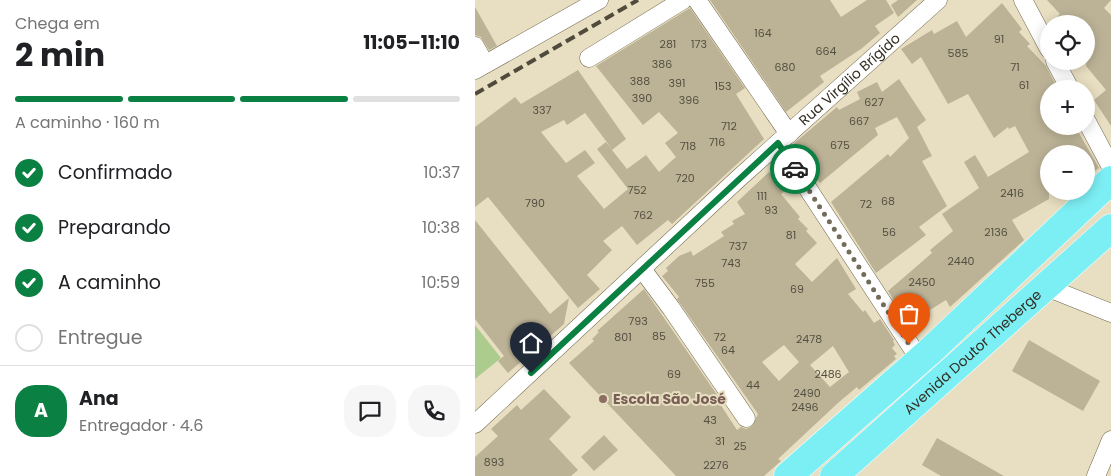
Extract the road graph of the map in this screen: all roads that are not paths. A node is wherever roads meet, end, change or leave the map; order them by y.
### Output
1 (599, 0) edge
2 (683, 0) edge
3 (697, 0) edge
4 (938, 0) edge
5 (1023, 0) edge
6 (1040, 32) edge
7 (475, 46) edge
8 (589, 58) dead end
9 (480, 67) edge
10 (1094, 135) edge
11 (784, 138) junction
12 (1111, 167) edge
13 (1111, 180) edge
14 (1111, 228) edge
15 (642, 269) junction
16 (1045, 287) junction
17 (1111, 313) edge
18 (924, 356) junction
19 (948, 375) junction
20 (746, 418) dead end
21 (475, 424) edge
22 (1111, 440) edge
23 (787, 476) edge
24 (834, 476) edge
25 (1096, 476) edge

1 - 9 street
2 - 8 street
3 - 11 street
4 - 11 street, Rua Virgílio Brígido
5 - 6 street
7 - 9 street
10 - 12 street
11 - 15 street, Rua Virgílio Brígido
11 - 18 street
13 - 18 main road
14 - 16 main road, Avenida Doutor Theberge
15 - 20 street
15 - 21 street, Rua Virgílio Brígido
16 - 17 street
16 - 19 main road, Avenida Doutor Theberge
18 - 19 main road
18 - 23 main road
19 - 24 main road, Avenida Doutor Theberge
22 - 25 street

